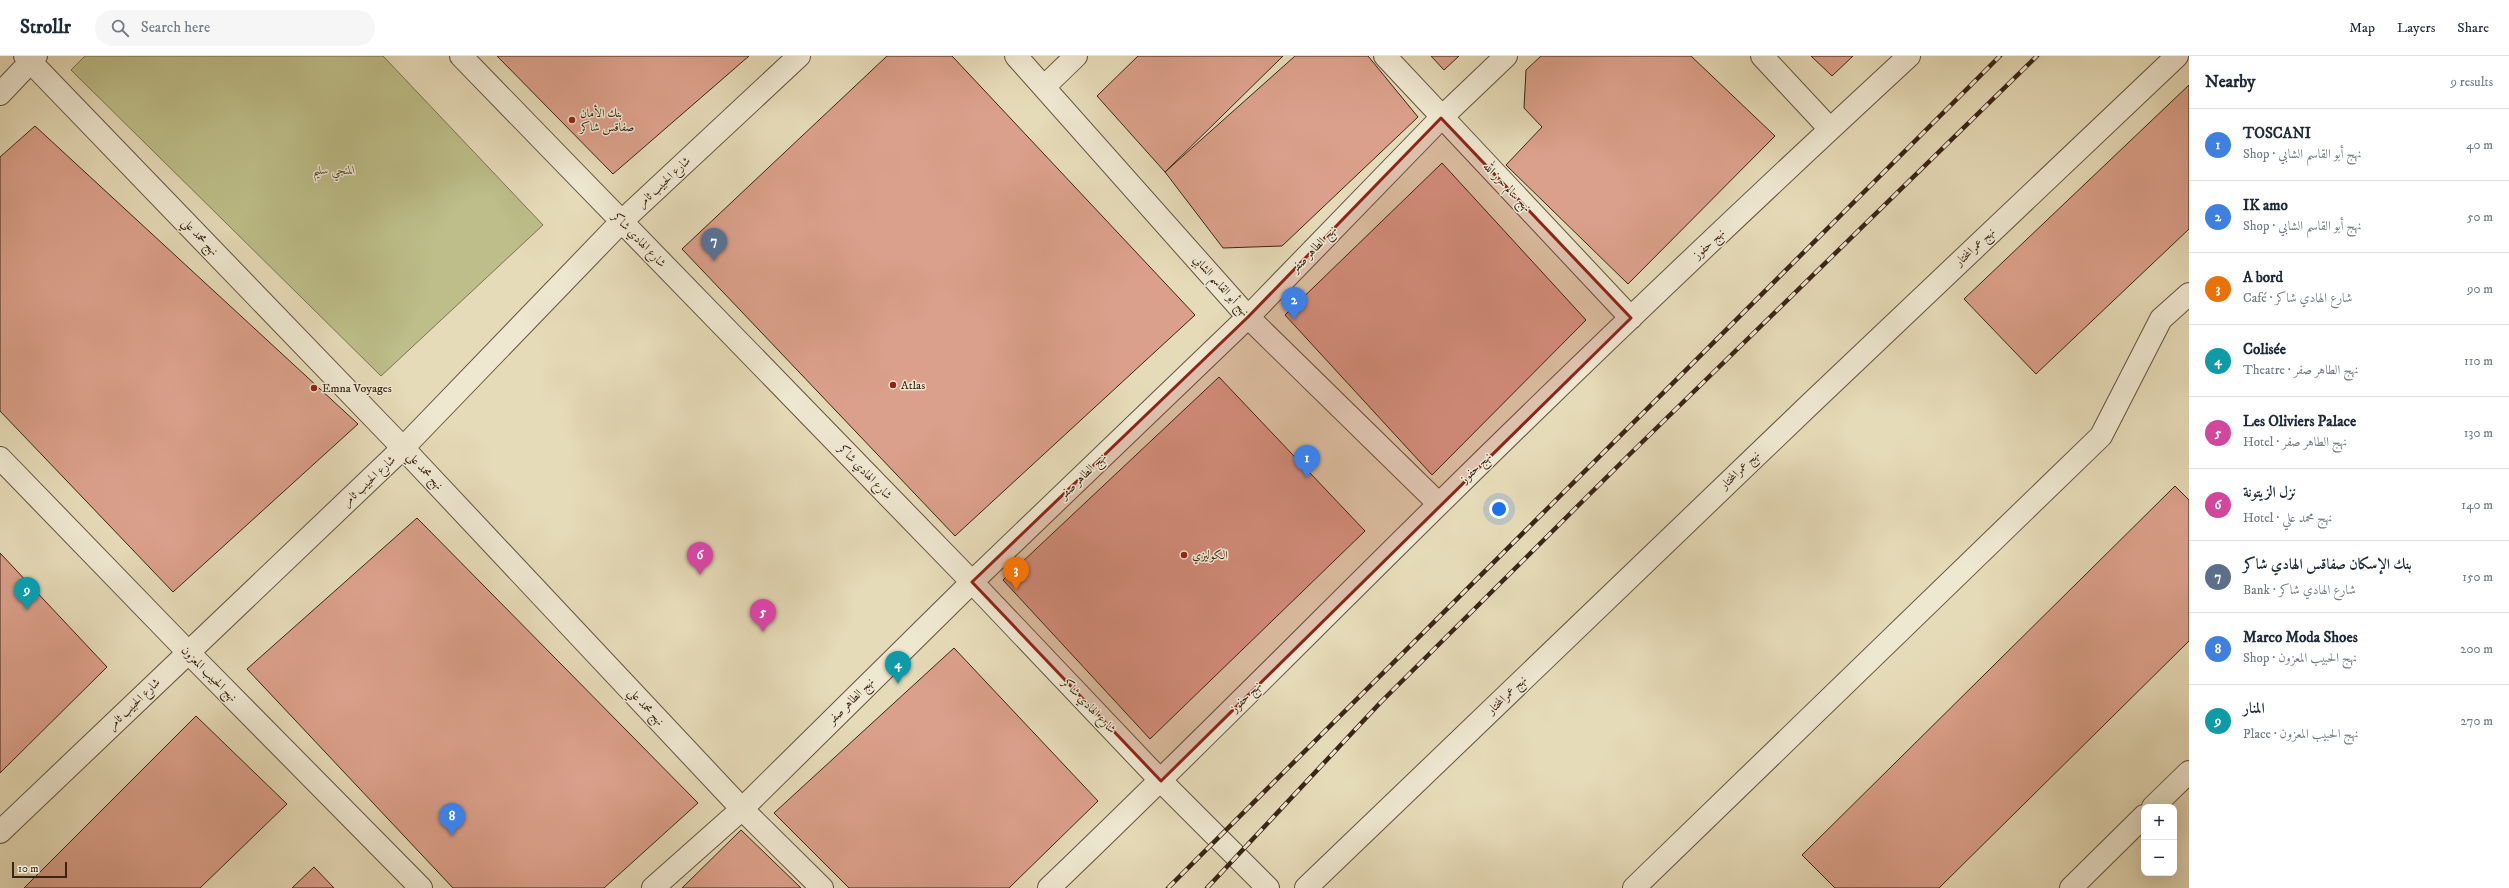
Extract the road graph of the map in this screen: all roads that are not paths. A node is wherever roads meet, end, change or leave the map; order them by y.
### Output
1 (461, 56) edge
2 (799, 56) edge
3 (1016, 56) edge
4 (1076, 56) edge
5 (1385, 56) edge
6 (1506, 56) edge
7 (1762, 56) edge
8 (1909, 56) edge
9 (2177, 56) edge
10 (31, 58) edge
11 (1045, 86) junction
12 (0, 94) edge
13 (1441, 118) junction
14 (1830, 129) junction
15 (621, 222) junction
16 (2189, 294) edge
17 (1248, 317) junction
18 (1631, 318) junction
19 (403, 448) junction
20 (0, 458) edge
21 (1439, 504) junction
22 (972, 582) junction
23 (188, 652) junction
24 (2189, 772) edge
25 (1161, 781) junction
26 (2156, 804) edge
27 (742, 809) junction
28 (2141, 819) edge
29 (0, 832) edge
30 (421, 888) edge
31 (653, 888) edge
32 (822, 888) edge
33 (1049, 888) edge
34 (1268, 888) edge
35 (1306, 888) edge
36 (1634, 888) edge
37 (2071, 888) edge

1 - 15 street, شارع الهادي شاكر
2 - 15 street, شارع الحبيب ثامر
3 - 11 street, نهج أبو القاسم الشابي
4 - 11 street
5 - 13 street, نهج سالم حرز الله
6 - 13 street, نهج الطاهر صفر
7 - 14 street
8 - 14 street, نهج حفوز
9 - 35 street, نهج عمرالمختار
10 - 12 street
10 - 19 street, نهج محمد علي
11 - 17 street, نهج أبو القاسم الشابي
13 - 17 street, نهج الطاهر صفر
13 - 18 street, نهج سالم حرز الله
14 - 18 street, نهج حفوز
15 - 19 street, شارع الحبيب ثامر
15 - 22 street, شارع الهادي شاكر
16 - 36 street
17 - 21 street, نهج أبو القاسم الشابي
17 - 22 street, نهج الطاهر صفر
18 - 21 street, نهج حفوز
19 - 23 street, شارع الحبيب ثامر
19 - 27 street, نهج محمد علي
20 - 23 street, نهج الحبيب المعزون
21 - 25 street, نهج حفوز
22 - 25 street, شارع الهادي شاكر
22 - 27 street, نهج الطاهر صفر
23 - 29 street, شارع الحبيب ثامر
23 - 30 street, نهج الحبيب المعزون
24 - 26 street
25 - 33 street, نهج حفوز
25 - 34 street, شارع الهادي شاكر
27 - 31 street, نهج الطاهر صفر
27 - 32 street, نهج محمد علي
28 - 37 street

